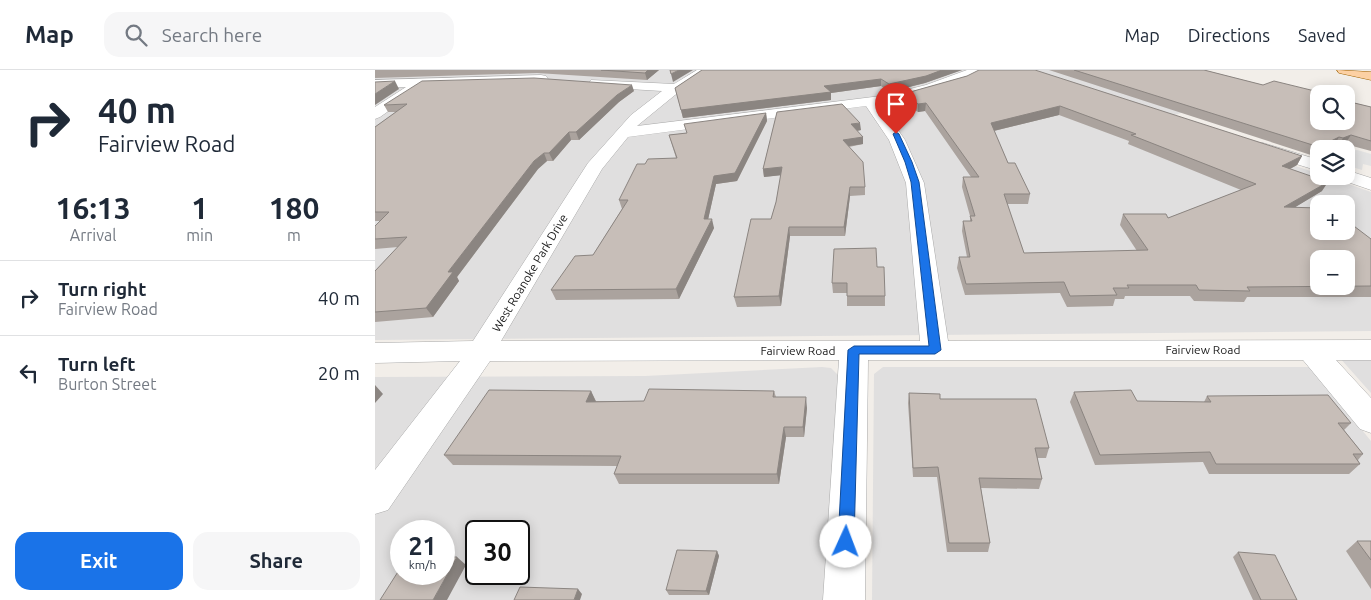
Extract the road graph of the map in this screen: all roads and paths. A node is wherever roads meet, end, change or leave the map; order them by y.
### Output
1 (441, 70) edge
2 (706, 70) edge
3 (978, 70) edge
4 (1343, 70) edge
5 (1371, 76) edge
6 (556, 80) edge
7 (422, 82) junction
8 (584, 82) edge
9 (375, 84) edge
10 (675, 88) junction
11 (870, 102) junction
12 (375, 114) edge
13 (622, 133) junction
14 (1245, 142) edge
15 (1310, 163) edge
16 (1355, 179) edge
17 (1371, 184) edge
18 (854, 350) junction
19 (935, 350) junction
20 (1311, 350) junction
21 (1371, 350) edge
22 (482, 351) junction
23 (375, 353) edge
24 (1371, 420) edge
25 (375, 498) edge
26 (844, 600) edge

1 - 7 street
2 - 10 street, West Roanoke Park Drive
3 - 11 street
4 - 5 main road
6 - 7 street
7 - 9 street
7 - 12 street
8 - 10 street
10 - 13 street, West Roanoke Park Drive
11 - 13 street
11 - 19 street
13 - 22 street, West Roanoke Park Drive
14 - 15 street
16 - 17 street
18 - 19 street, Fairview Road
18 - 22 street, Fairview Road
18 - 26 street
19 - 20 street, Fairview Road
20 - 21 street, Fairview Road
20 - 24 street
22 - 23 street, Fairview Road
22 - 25 street, West Roanoke Park Drive

